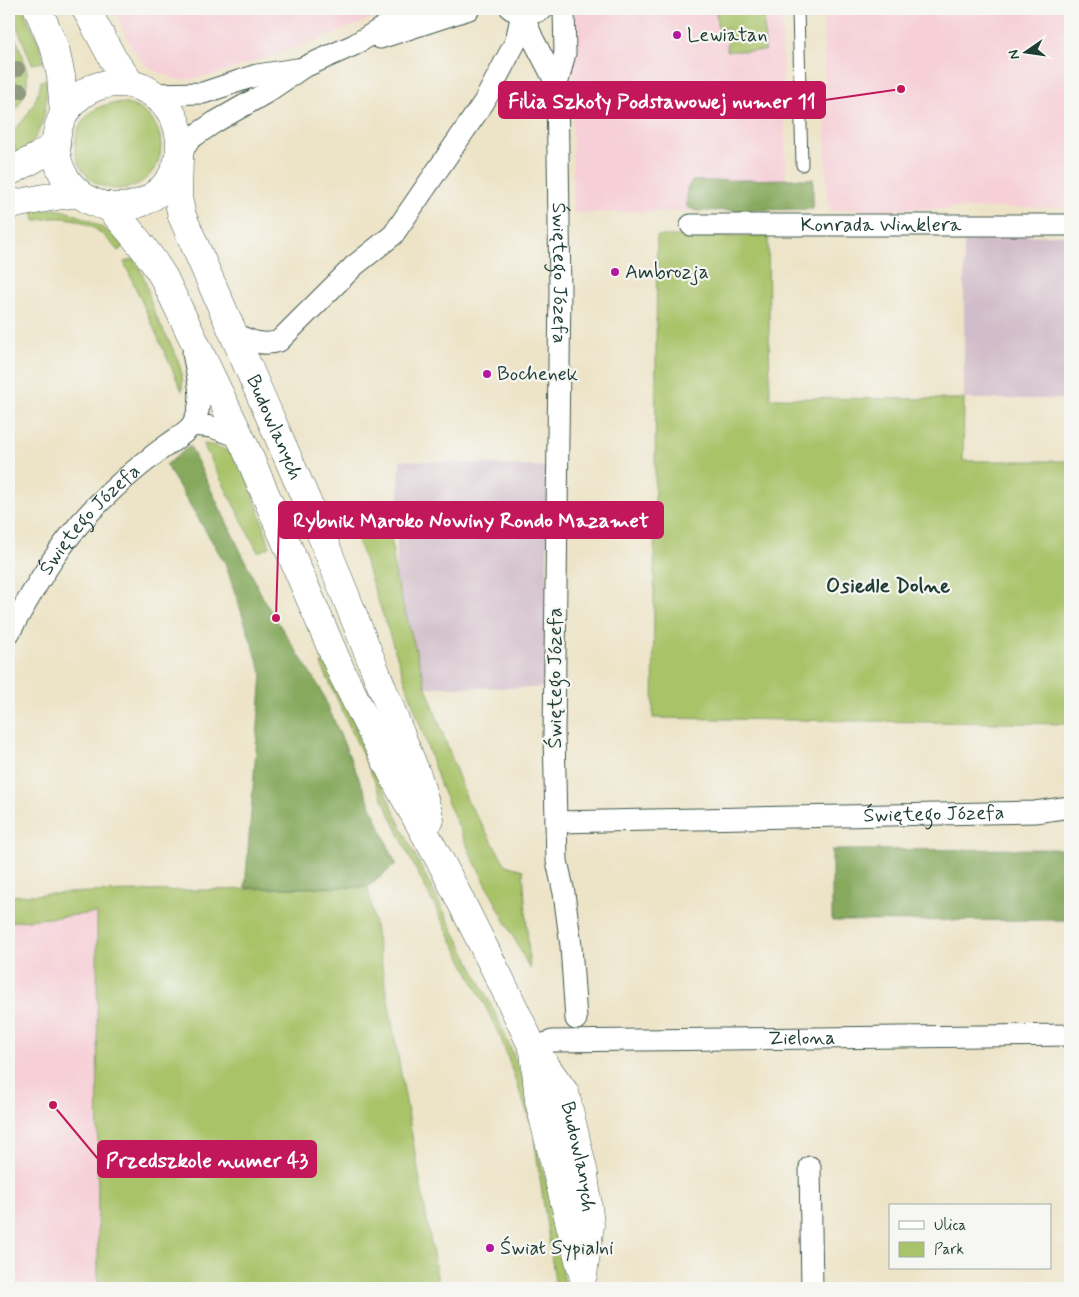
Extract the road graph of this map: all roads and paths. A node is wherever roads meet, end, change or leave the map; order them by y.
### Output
1 (38, 9) edge
2 (86, 9) edge
3 (417, 9) edge
4 (469, 9) edge
5 (543, 9) edge
6 (564, 9) edge
7 (798, 9) edge
8 (517, 11) edge
9 (354, 45) junction
10 (302, 68) junction
11 (557, 84) junction
12 (142, 89) junction
13 (64, 114) junction
14 (56, 144) junction
15 (179, 156) junction
16 (802, 165) dead end
17 (9, 172) edge
18 (80, 193) junction
19 (9, 206) edge
20 (108, 206) junction
21 (691, 225) dead end
22 (1070, 225) edge
23 (190, 330) junction
24 (233, 333) junction
25 (192, 425) junction
26 (240, 437) junction
27 (16, 606) edge
28 (9, 633) edge
29 (1070, 807) edge
30 (556, 822) junction
31 (442, 866) junction
32 (576, 1019) dead end
33 (1070, 1035) edge
34 (534, 1048) junction
35 (810, 1167) dead end
36 (584, 1282) edge
37 (812, 1288) edge

1 - 13 street
2 - 12 street
3 - 9 street
4 - 9 street
5 - 8 street
6 - 11 street, Świętego Józefa
7 - 16 lane
8 - 11 street, Świętego Józefa
8 - 24 street
9 - 10 street
10 - 12 street
10 - 15 street
11 - 30 street, Świętego Józefa
12 - 13 street
12 - 15 street
13 - 14 street
14 - 17 street
14 - 18 street
15 - 20 street
15 - 24 street, Budowlanych
18 - 19 street
18 - 20 street
20 - 23 street, Budowlanych
21 - 22 street, Konrada Winklera
23 - 25 street
23 - 26 street, Budowlanych
24 - 31 street, Budowlanych
25 - 26 street
25 - 27 street, Świętego Józefa
26 - 31 street, Budowlanych
27 - 28 street, Świętego Józefa
29 - 30 street, Świętego Józefa
30 - 32 street, Świętego Józefa
31 - 34 street, Budowlanych
33 - 34 street, Zielona
34 - 36 street, Budowlanych
35 - 37 street

